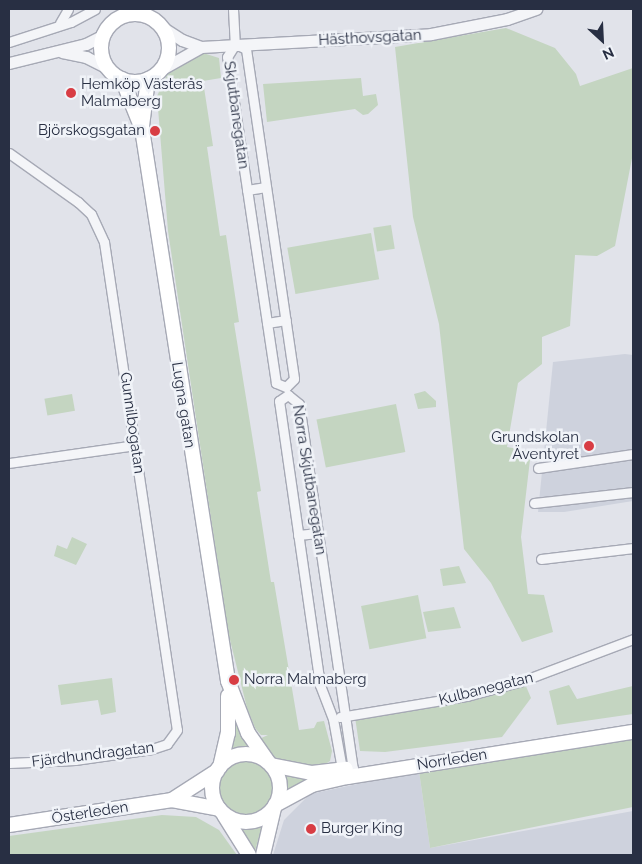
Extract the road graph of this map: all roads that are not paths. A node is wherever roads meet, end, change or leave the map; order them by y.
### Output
1 (68, 9) edge
2 (95, 9) edge
3 (234, 9) edge
4 (536, 9) edge
5 (145, 13) edge
6 (117, 15) edge
7 (60, 23) junction
8 (162, 27) junction
9 (104, 35) junction
10 (9, 42) edge
11 (235, 44) junction
12 (201, 47) junction
13 (60, 51) junction
14 (9, 63) edge
15 (108, 68) junction
16 (162, 69) junction
17 (122, 79) junction
18 (148, 79) junction
19 (142, 130) junction
20 (9, 153) edge
21 (266, 187) junction
22 (247, 190) junction
23 (286, 320) junction
24 (267, 323) junction
25 (135, 445) junction
26 (633, 454) edge
27 (9, 463) edge
28 (538, 468) dead end
29 (633, 492) edge
30 (534, 503) dead end
31 (318, 533) junction
32 (298, 535) junction
33 (633, 548) edge
34 (541, 559) dead end
35 (633, 639) edge
36 (228, 680) junction
37 (345, 716) junction
38 (333, 719) junction
39 (633, 724) edge
40 (633, 732) edge
41 (174, 736) joint
42 (270, 763) junction
43 (9, 764) edge
44 (218, 769) junction
45 (348, 771) junction
46 (172, 800) junction
47 (274, 806) junction
48 (221, 811) junction
49 (9, 825) edge
50 (249, 855) edge
51 (263, 855) edge

1 - 7 street
2 - 7 street
3 - 11 street
4 - 11 street, Hästhovsgatan
5 - 6 main road
5 - 8 main road
6 - 9 main road
7 - 10 street
8 - 12 street, Hästhovsgatan
8 - 16 main road
9 - 13 street
9 - 15 main road
11 - 12 street, Hästhovsgatan
11 - 21 street, Skjutbanegatan
11 - 22 street, Skjutbanegatan
12 - 16 street, Hästhovsgatan
13 - 14 street
13 - 15 street
15 - 17 main road
16 - 18 main road
17 - 18 main road
17 - 19 main road, Lugna gatan
18 - 19 main road, Lugna gatan
19 - 36 main road, Lugna gatan
20 - 25 street, Gunnilbogatan
21 - 22 street, Skjutbanegatan
21 - 23 street, Skjutbanegatan
22 - 24 street, Skjutbanegatan
23 - 24 street
23 - 24 street, Skjutbanegatan
25 - 27 street
25 - 41 street, Gunnilbogatan
26 - 28 street
29 - 30 street
31 - 32 street
31 - 32 street, Norra Skjutbanegatan
31 - 37 street, Norra Skjutbanegatan
32 - 38 street, Norra Skjutbanegatan
33 - 34 street
35 - 37 street, Kulbanegatan
36 - 42 main road, Lugna gatan
36 - 44 main road, Lugna gatan
37 - 38 street, Kulbanegatan
37 - 45 street, Norra Skjutbanegatan
38 - 45 street, Norra Skjutbanegatan
39 - 45 main road, Norrleden
40 - 45 main road, Norrleden
41 - 43 street, Fjärdhundragatan
42 - 44 main road
42 - 45 main road, Norrleden
42 - 47 main road
44 - 46 main road, Österleden
44 - 48 main road
45 - 47 main road, Norrleden
46 - 48 main road, Österleden
46 - 49 main road, Österleden
47 - 48 main road
47 - 51 main road
48 - 50 main road

